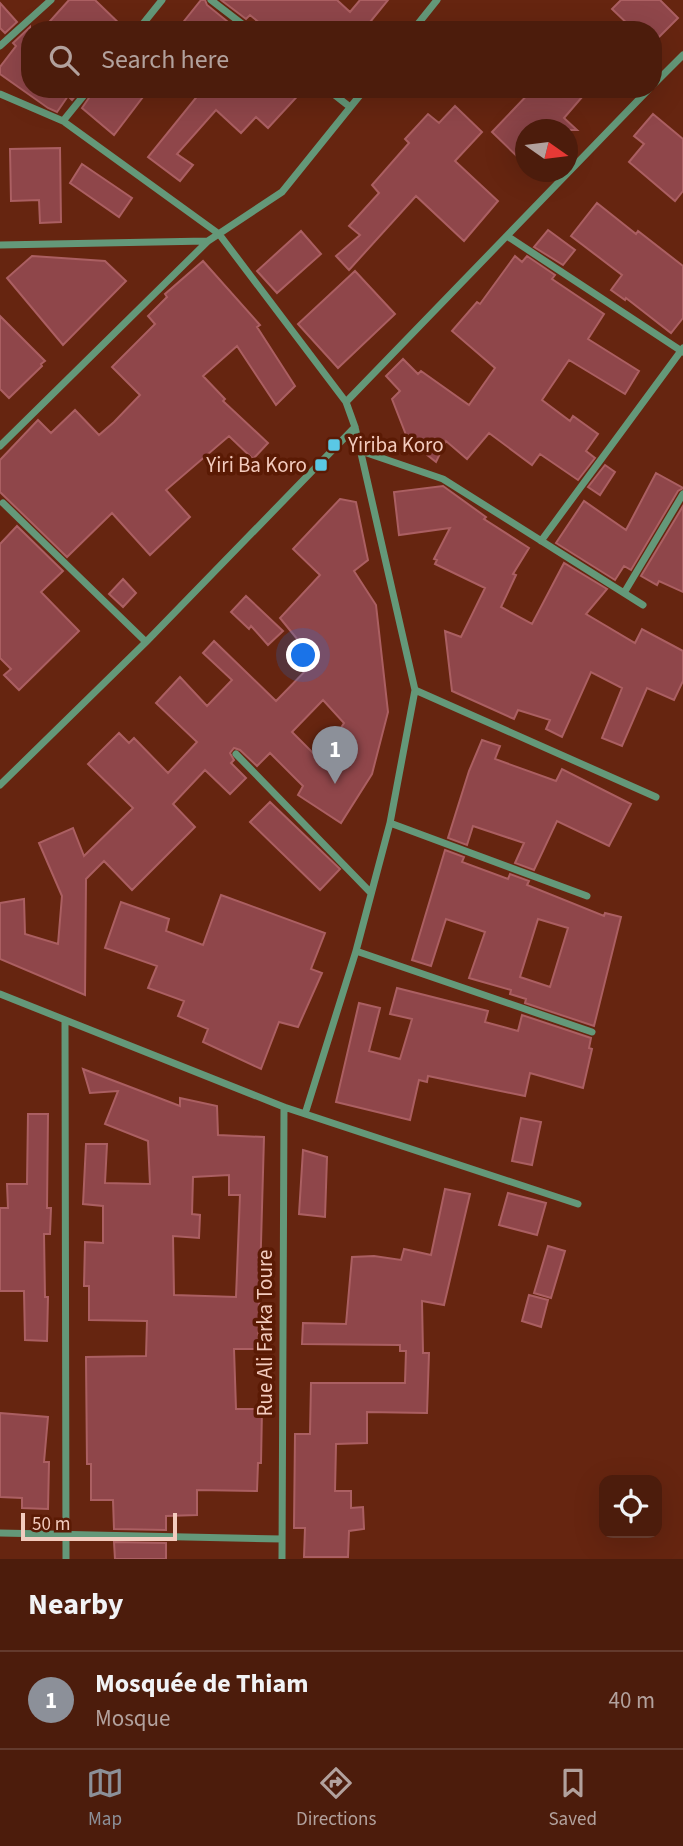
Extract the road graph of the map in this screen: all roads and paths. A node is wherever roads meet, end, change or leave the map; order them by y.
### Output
1 (51, 0) edge
2 (162, 0) edge
3 (211, 0) edge
4 (437, 0) edge
5 (28, 21) edge
6 (145, 21) edge
7 (238, 21) edge
8 (420, 21) edge
9 (21, 27) edge
10 (0, 46) edge
11 (683, 55) edge
12 (662, 76) edge
13 (0, 94) edge
14 (82, 98) edge
15 (338, 98) edge
16 (358, 98) edge
17 (640, 98) edge
18 (350, 107) junction
19 (63, 121) junction
20 (219, 234) junction
21 (507, 236) junction
22 (208, 242) junction
23 (0, 246) edge
24 (682, 350) edge
25 (346, 402) junction
26 (355, 427) junction
27 (0, 446) edge
28 (361, 451) junction
29 (683, 494) edge
30 (3, 503) dead end
31 (541, 541) junction
32 (624, 593) junction
33 (643, 605) dead end
34 (146, 642) junction
35 (415, 690) junction
36 (236, 754) dead end
37 (0, 785) edge
38 (656, 797) dead end
39 (390, 823) junction
40 (371, 893) junction
41 (587, 896) dead end
42 (356, 951) junction
43 (0, 994) edge
44 (65, 1020) junction
45 (592, 1032) dead end
46 (284, 1107) junction
47 (305, 1114) junction
48 (578, 1204) dead end
49 (0, 1533) edge
50 (66, 1534) junction
51 (282, 1539) junction
52 (66, 1559) edge
53 (282, 1559) edge

1 - 5 street
2 - 6 street
3 - 7 street
4 - 8 street
9 - 10 street
11 - 12 street
13 - 19 street
14 - 19 street
15 - 18 street
16 - 18 street
17 - 21 street
18 - 20 street
19 - 20 street
20 - 22 street
20 - 25 street
21 - 24 street
21 - 25 street
22 - 23 street
22 - 27 street
24 - 31 street
25 - 26 street
26 - 28 street
26 - 34 street
28 - 31 street
28 - 35 street
29 - 32 street
30 - 34 street
31 - 32 street
32 - 33 street
34 - 37 street
35 - 38 street
35 - 39 street
36 - 40 street
39 - 40 street
39 - 41 street
40 - 42 street
42 - 45 street
42 - 47 street
43 - 44 street
44 - 46 street
44 - 50 street
46 - 47 street
46 - 51 street, Rue Ali Farka Toure
47 - 48 street
49 - 50 street
50 - 51 street
50 - 52 street
51 - 53 street, Rue Ali Farka Toure

